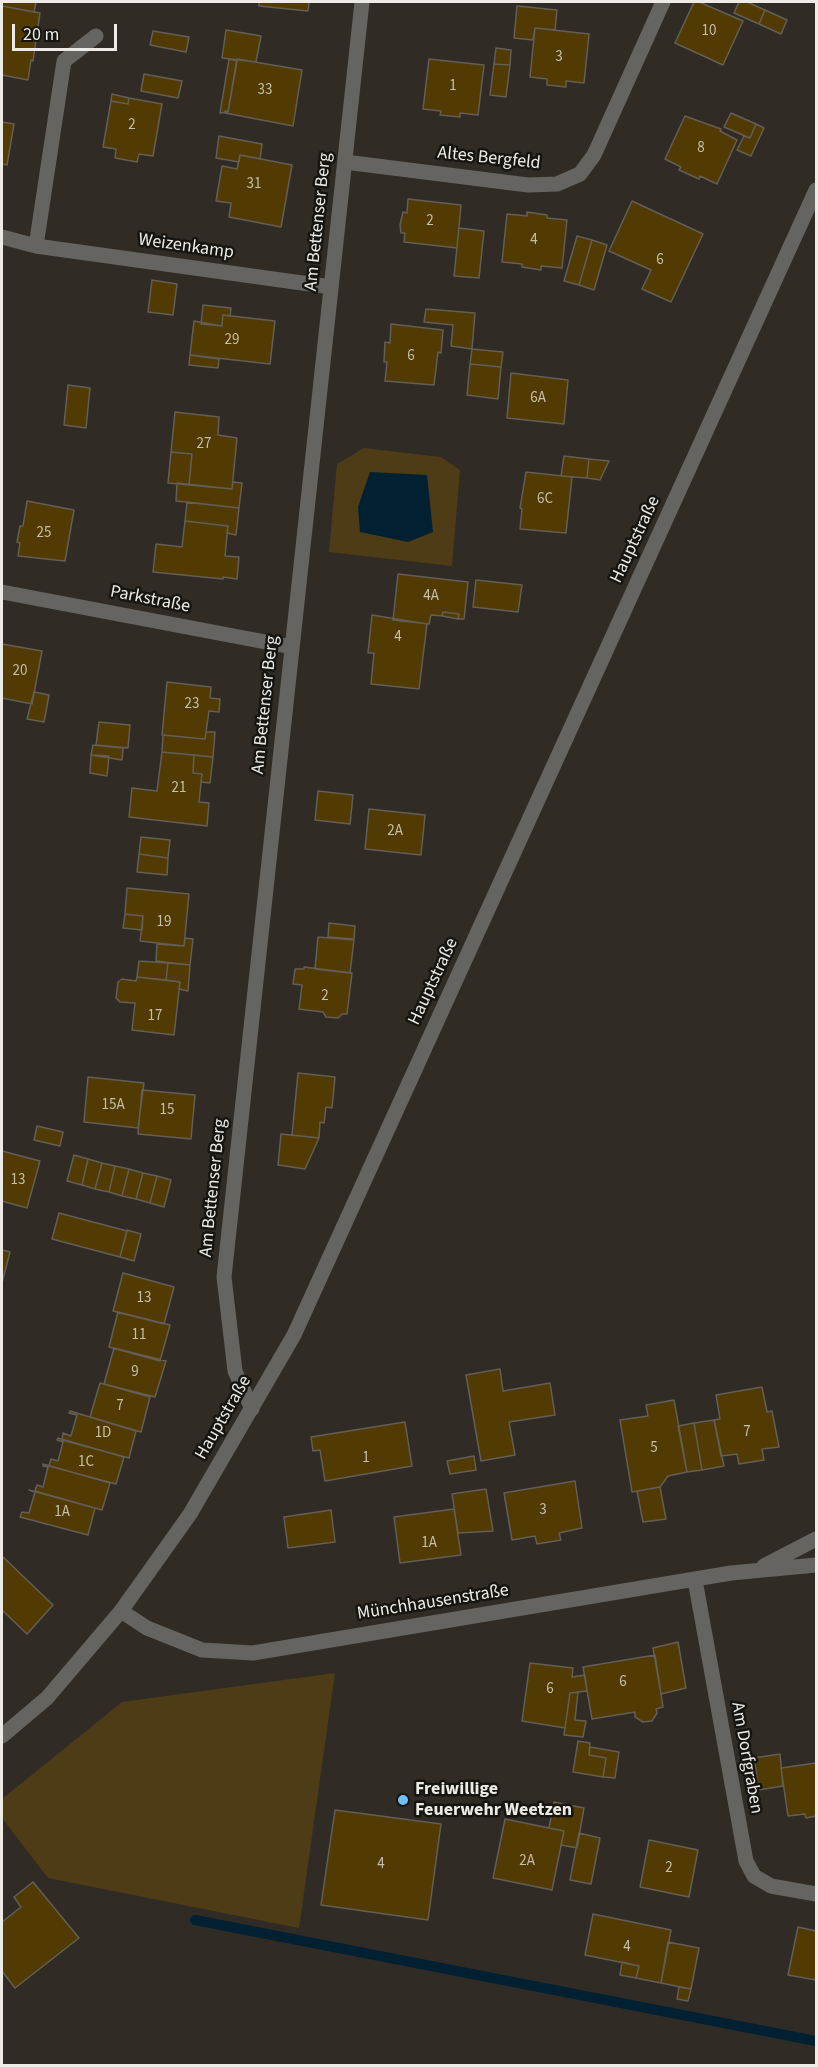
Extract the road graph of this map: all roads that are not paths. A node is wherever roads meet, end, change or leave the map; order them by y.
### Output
1 (362, 2) edge
2 (663, 2) edge
3 (96, 36) dead end
4 (345, 162) junction
5 (816, 190) edge
6 (2, 237) edge
7 (36, 246) junction
8 (331, 286) junction
9 (2, 592) edge
10 (292, 647) junction
11 (252, 1409) junction
12 (816, 1539) edge
13 (816, 1565) edge
14 (758, 1569) junction
15 (695, 1580) junction
16 (121, 1611) junction
17 (2, 1736) edge
18 (816, 1894) edge

1 - 4 street, Am Bettenser Berg
2 - 4 street, Altes Bergfeld
3 - 7 street
4 - 8 street, Am Bettenser Berg
5 - 11 street, Hauptstraße
6 - 7 street, Weizenkamp
7 - 8 street, Weizenkamp
8 - 10 street, Am Bettenser Berg
9 - 10 street, Parkstraße
10 - 11 street, Am Bettenser Berg
11 - 16 street, Hauptstraße
12 - 14 street, Münchhausenstraße
13 - 14 street, Münchhausenstraße
14 - 15 street, Münchhausenstraße
15 - 16 street, Münchhausenstraße
15 - 18 street, Am Dorfgraben
16 - 17 street, Hauptstraße

